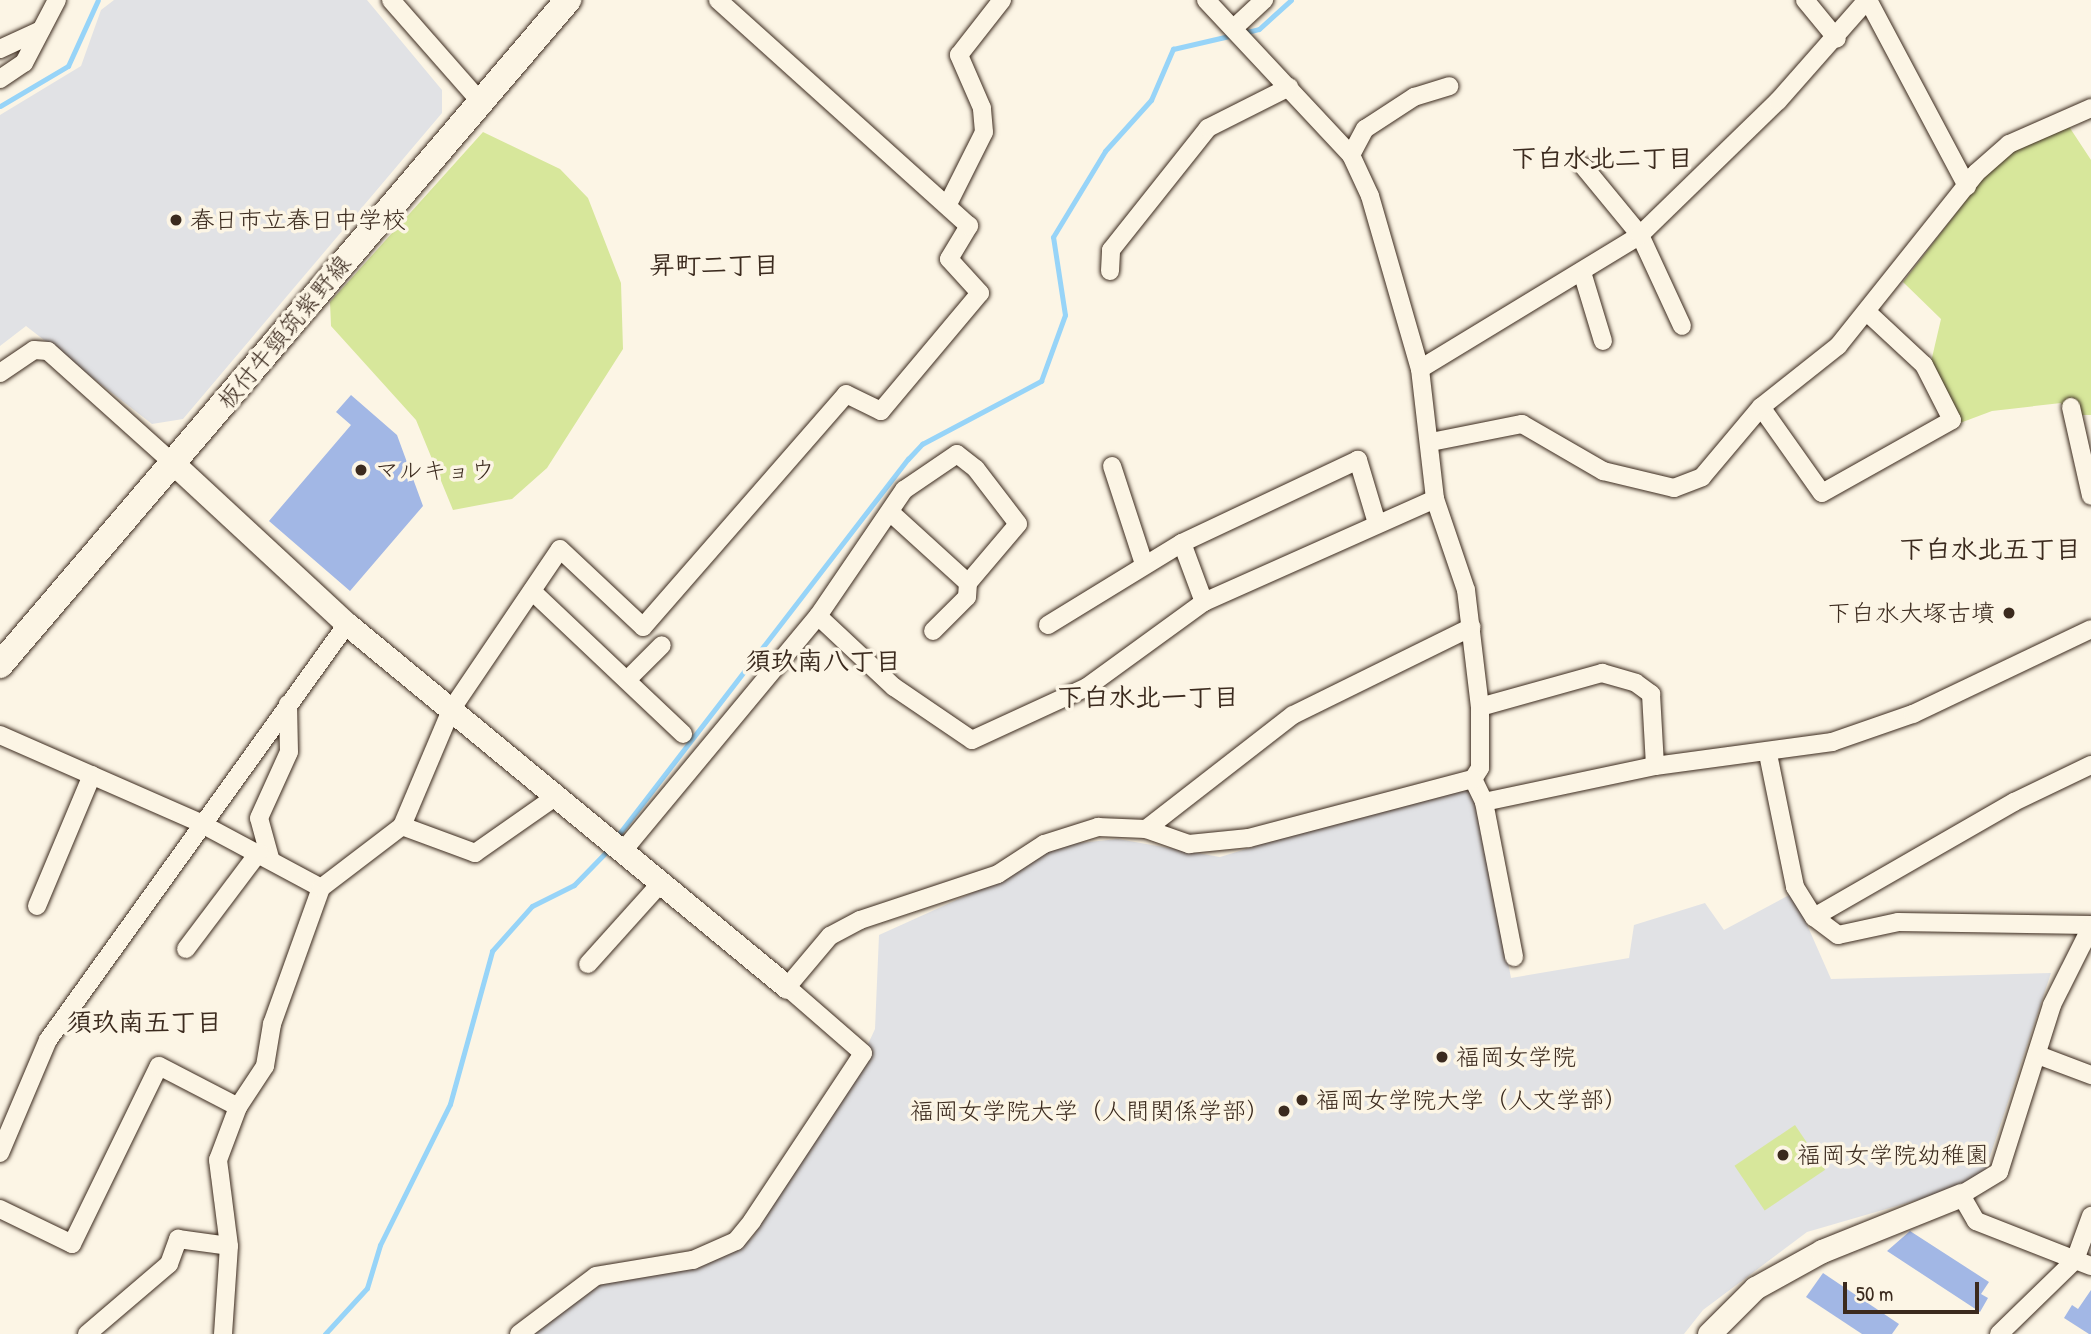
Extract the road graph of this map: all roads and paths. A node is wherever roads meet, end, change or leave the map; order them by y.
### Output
1 (57, 0) edge
2 (391, 0) edge
3 (568, 0) edge
4 (718, 0) edge
5 (1002, 0) edge
6 (1206, 0) edge
7 (1264, 0) edge
8 (1805, 0) edge
9 (1867, 0) edge
10 (1235, 27) junction
11 (41, 30) junction
12 (1838, 39) junction
13 (0, 49) edge
14 (0, 79) edge
15 (1449, 86) dead end
16 (1289, 87) junction
17 (479, 100) junction
18 (2091, 108) edge
19 (1351, 155) junction
20 (1584, 167) dead end
21 (1967, 186) junction
22 (948, 204) junction
23 (1640, 235) junction
24 (1110, 271) dead end
25 (1582, 272) junction
26 (1867, 312) junction
27 (1682, 326) dead end
28 (1603, 341) dead end
29 (1420, 369) junction
30 (0, 373) edge
31 (1761, 407) junction
32 (2071, 407) dead end
33 (1431, 442) junction
34 (174, 464) junction
35 (1112, 466) dead end
36 (2091, 496) edge
37 (1435, 499) junction
38 (890, 512) junction
39 (1376, 520) junction
40 (1182, 543) junction
41 (1144, 564) junction
42 (968, 583) junction
43 (532, 591) junction
44 (1203, 602) junction
45 (818, 616) junction
46 (347, 624) junction
47 (1048, 625) dead end
48 (1472, 627) junction
49 (2091, 629) edge
50 (933, 631) dead end
51 (662, 645) dead end
52 (0, 665) edge
53 (627, 680) junction
54 (288, 704) junction
55 (1480, 707) junction
56 (452, 710) junction
57 (0, 734) edge
58 (683, 734) dead end
59 (1768, 754) junction
60 (2091, 765) edge
61 (1656, 766) junction
62 (92, 775) junction
63 (1473, 779) junction
64 (555, 797) junction
65 (1484, 802) junction
66 (200, 823) junction
67 (402, 826) junction
68 (1146, 830) junction
69 (622, 852) junction
70 (265, 855) junction
71 (660, 883) junction
72 (321, 888) junction
73 (37, 906) dead end
74 (1814, 918) junction
75 (2091, 926) edge
76 (186, 949) dead end
77 (1514, 957) dead end
78 (587, 964) dead end
79 (787, 987) junction
80 (2038, 1055) junction
81 (2091, 1075) edge
82 (238, 1107) junction
83 (0, 1153) edge
84 (1961, 1195) junction
85 (0, 1209) edge
86 (2091, 1216) edge
87 (229, 1246) junction
88 (2083, 1263) edge
89 (88, 1334) edge
90 (223, 1334) edge
91 (520, 1334) edge
92 (1710, 1334) edge
93 (1999, 1334) edge

1 - 11 street
2 - 17 street
3 - 17 main road, 板付牛頸筑紫野線
4 - 22 street
5 - 22 street
6 - 10 street
7 - 10 street
8 - 12 street
9 - 12 street
9 - 21 street
10 - 16 street
11 - 13 street
11 - 14 street
12 - 23 street
15 - 19 street
16 - 19 street
16 - 24 street
17 - 34 main road, 板付牛頸筑紫野線
18 - 21 street
19 - 29 street
20 - 23 street
21 - 26 street
22 - 43 street
23 - 25 street
23 - 27 street
25 - 28 street
25 - 29 street
26 - 31 street
26 - 31 street
29 - 33 street
30 - 34 street
31 - 33 street
32 - 36 street
33 - 37 street
34 - 46 street
34 - 52 main road, 板付牛頸筑紫野線
35 - 41 street
37 - 39 street
37 - 48 street
38 - 42 street
38 - 42 street
38 - 45 street
39 - 40 street
39 - 44 street
40 - 41 street
40 - 44 street
41 - 47 street
42 - 50 street
43 - 53 street
43 - 56 street
44 - 45 street
45 - 69 street
46 - 54 street
46 - 56 street
48 - 55 street
48 - 68 street
49 - 59 street
51 - 53 street
53 - 58 street
54 - 66 street
54 - 70 street
55 - 61 street
55 - 63 street
56 - 64 street
56 - 67 street
57 - 62 street
59 - 61 street
59 - 74 street
60 - 74 street
61 - 65 street
62 - 66 street
62 - 73 street
63 - 65 street
63 - 68 street
64 - 67 street
64 - 69 street
65 - 77 street
66 - 70 street
66 - 83 street
67 - 72 street
68 - 79 street
69 - 71 street
70 - 72 street
70 - 76 street
71 - 78 street
71 - 79 street
72 - 82 street
74 - 75 street
75 - 80 street
79 - 91 street
80 - 81 street
80 - 84 street
82 - 85 street
82 - 87 street
84 - 88 street
84 - 92 street
86 - 88 street
87 - 89 street
87 - 90 street
88 - 93 street

